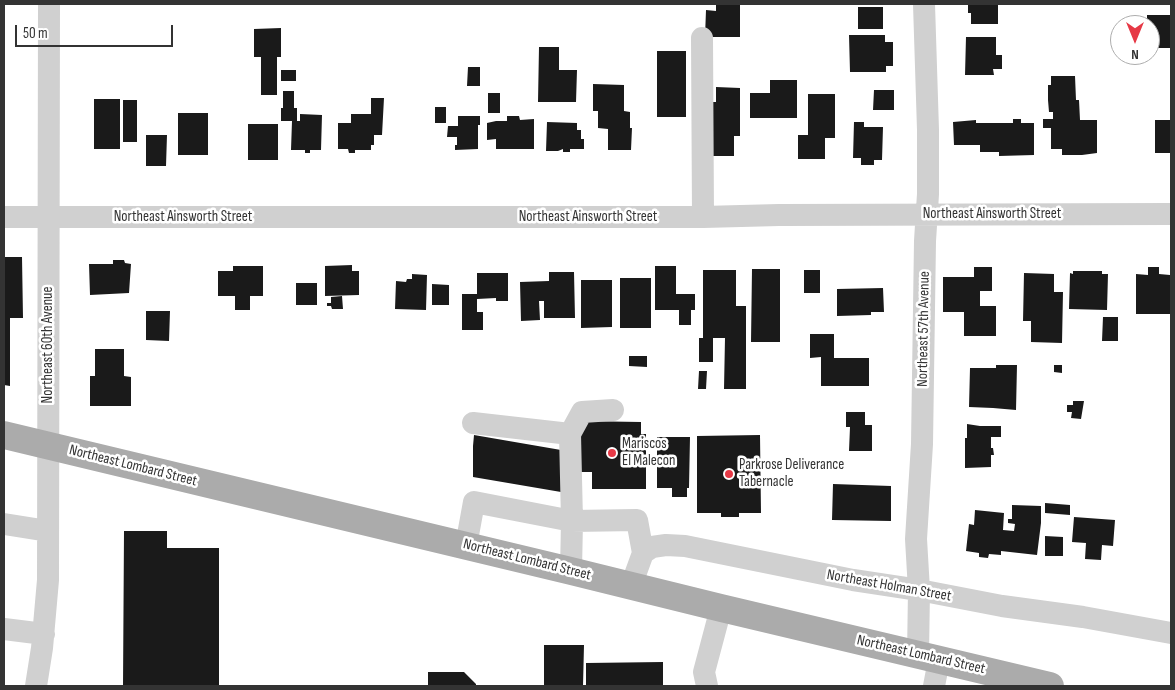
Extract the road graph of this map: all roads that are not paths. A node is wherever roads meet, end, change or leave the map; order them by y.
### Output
1 (49, 4) edge
2 (924, 4) edge
3 (702, 38) dead end
4 (927, 214) junction
5 (1171, 214) edge
6 (49, 216) junction
7 (4, 217) edge
8 (703, 217) junction
9 (612, 410) dead end
10 (474, 423) dead end
11 (570, 434) junction
12 (4, 435) edge
13 (49, 446) junction
14 (572, 521) junction
15 (4, 524) edge
16 (48, 531) junction
17 (466, 546) junction
18 (643, 554) junction
19 (571, 571) junction
20 (631, 586) junction
21 (918, 590) junction
22 (721, 608) junction
23 (4, 628) edge
24 (44, 634) junction
25 (1171, 634) edge
26 (928, 657) junction
27 (36, 686) edge
28 (707, 686) edge
29 (934, 686) edge
30 (1050, 686) edge

1 - 6 street, Northeast 60th Avenue
2 - 4 street, Northeast 57th Avenue
3 - 8 street
4 - 5 street, Northeast Ainsworth Street
4 - 8 street, Northeast Ainsworth Street
4 - 21 street, Northeast 57th Avenue
6 - 7 street, Northeast Ainsworth Street
6 - 8 street, Northeast Ainsworth Street
6 - 13 street, Northeast 60th Avenue
9 - 11 street
10 - 11 street
11 - 14 street
12 - 13 main road, Northeast Lombard Street
13 - 16 street, Northeast 60th Avenue
13 - 17 main road, Northeast Lombard Street
14 - 17 street
14 - 18 street
14 - 19 street
15 - 16 street
16 - 24 street, Northeast 60th Avenue
17 - 19 main road, Northeast Lombard Street
18 - 20 street
18 - 21 street, Northeast Holman Street
19 - 20 main road, Northeast Lombard Street
20 - 22 main road, Northeast Lombard Street
21 - 25 street, Northeast Holman Street
21 - 26 street, Northeast 57th Avenue
22 - 26 main road, Northeast Lombard Street
22 - 28 street
23 - 24 street
24 - 27 street, Northeast 60th Avenue
26 - 29 street, Northeast 57th Avenue
26 - 30 main road, Northeast Lombard Street

